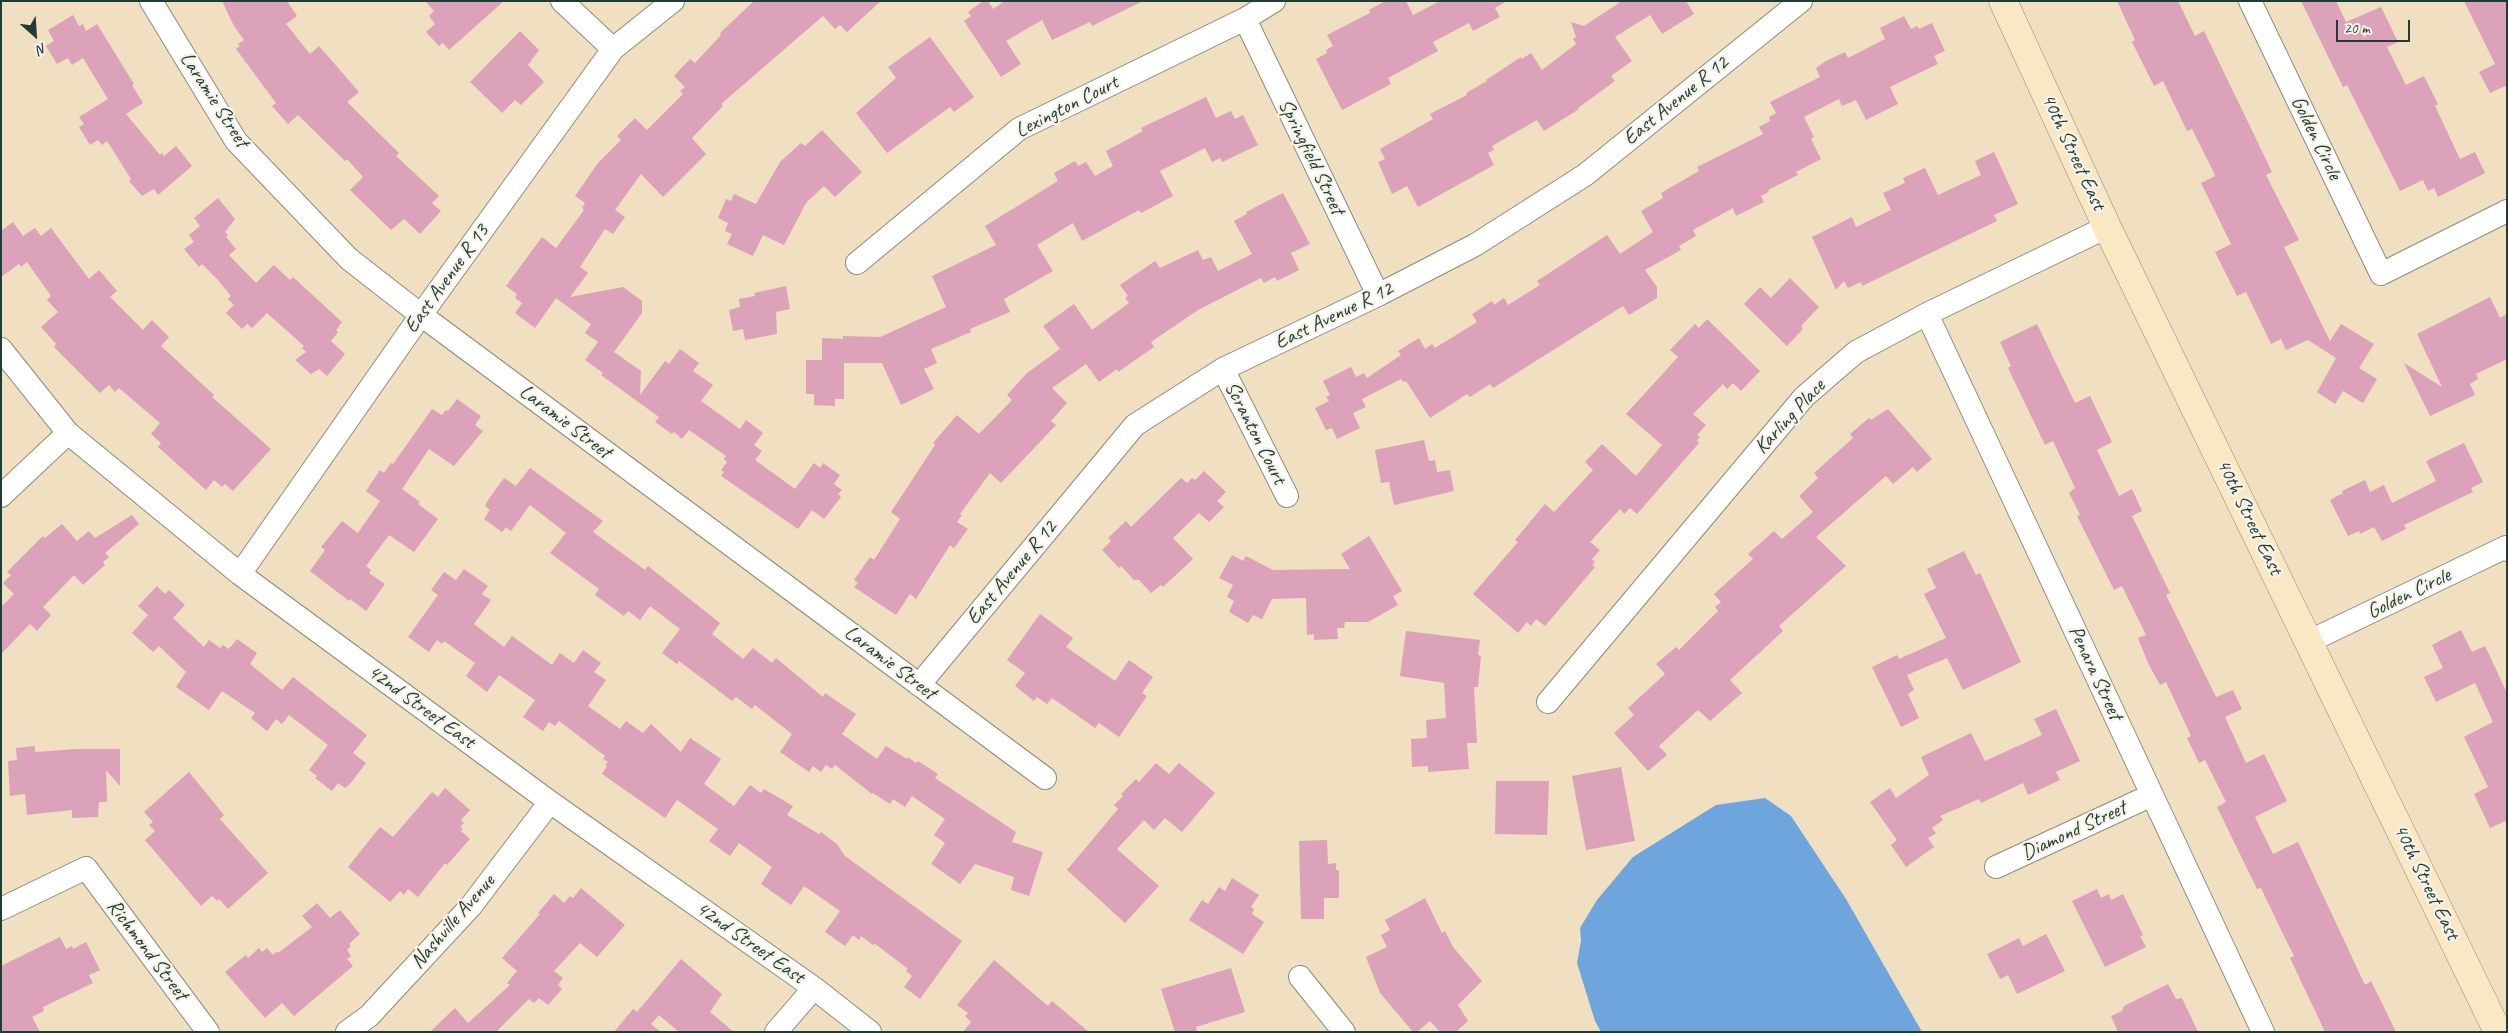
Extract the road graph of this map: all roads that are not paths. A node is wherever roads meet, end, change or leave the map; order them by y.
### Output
1 (152, 1) edge
2 (562, 1) edge
3 (672, 1) edge
4 (1274, 1) edge
5 (1801, 1) edge
6 (2003, 1) edge
7 (2250, 1) edge
8 (1245, 19) junction
9 (613, 49) junction
10 (2507, 211) edge
11 (2107, 227) junction
12 (857, 263) dead end
13 (1378, 295) junction
14 (1927, 314) junction
15 (421, 315) junction
16 (1, 349) edge
17 (1223, 369) junction
18 (68, 433) junction
19 (1, 496) edge
20 (1287, 496) dead end
21 (2507, 550) edge
22 (240, 574) junction
23 (2310, 641) junction
24 (920, 685) junction
25 (1548, 702) dead end
26 (1044, 778) dead end
27 (2152, 795) junction
28 (550, 802) junction
29 (1996, 867) dead end
30 (1, 909) edge
31 (1300, 977) dead end
32 (814, 988) junction
33 (208, 1032) edge
34 (347, 1032) edge
35 (776, 1032) edge
36 (870, 1032) edge
37 (1344, 1032) edge
38 (2263, 1032) edge
39 (2498, 1032) edge

1 - 15 street, Laramie Street
2 - 9 street
3 - 9 street, East Avenue R 13
4 - 8 street, Lexington Court
5 - 13 street, East Avenue R 12
6 - 11 main road, 40th Street East
7 - 10 street, Golden Circle
8 - 12 street, Lexington Court
8 - 13 street, Springfield Street
9 - 15 street, East Avenue R 13
11 - 14 street, Karling Place
11 - 23 main road, 40th Street East
13 - 17 street, East Avenue R 12
14 - 25 street, Karling Place
14 - 27 street, Penara Street
15 - 22 street, East Avenue R 13
15 - 24 street, Laramie Street
16 - 18 street, 42nd Street East
17 - 20 street, Scranton Court
17 - 24 street, East Avenue R 12
18 - 19 street
18 - 22 street, 42nd Street East
21 - 23 street, Golden Circle
22 - 28 street, 42nd Street East
23 - 39 main road, 40th Street East
24 - 26 street, Laramie Street
27 - 29 street, Diamond Street
27 - 38 street, Penara Street
28 - 32 street, 42nd Street East
28 - 34 street, Nashville Avenue
30 - 33 street, Richmond Street
31 - 37 street
32 - 35 street
32 - 36 street, 42nd Street East

